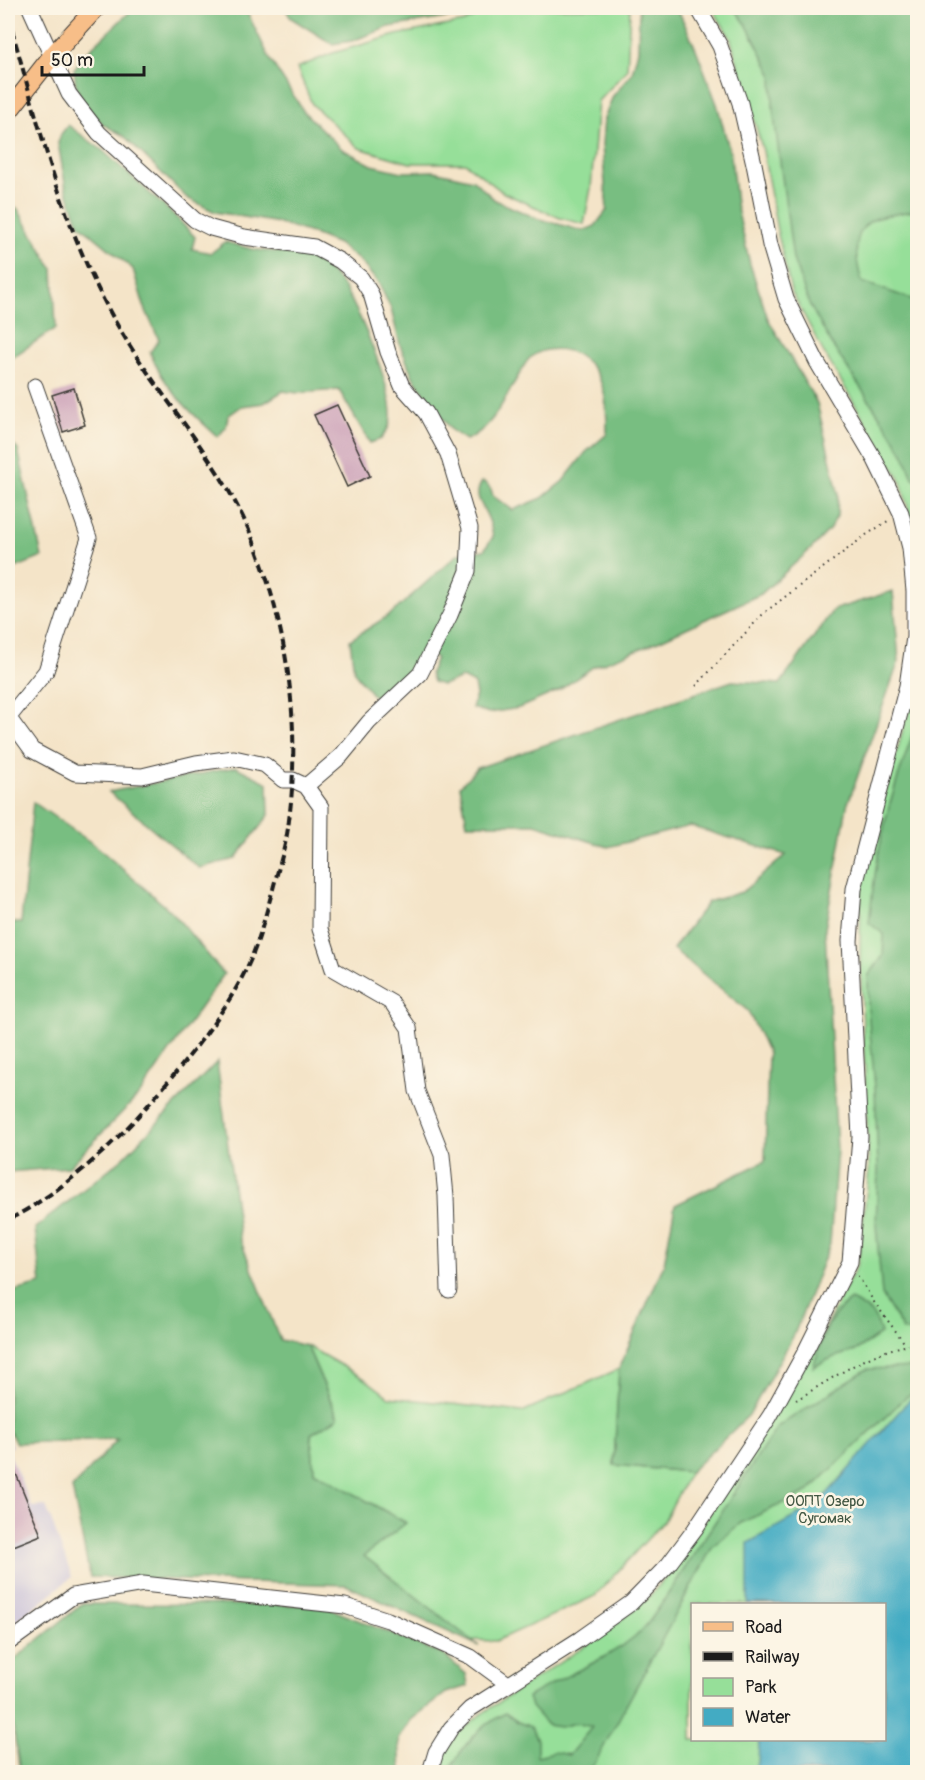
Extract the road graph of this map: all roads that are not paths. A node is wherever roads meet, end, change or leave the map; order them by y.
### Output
1 (30, 8) edge
2 (96, 8) edge
3 (698, 8) edge
4 (52, 56) junction
5 (8, 112) edge
6 (35, 386) dead end
7 (8, 717) edge
8 (306, 786) junction
9 (449, 1290) dead end
10 (8, 1643) edge
11 (508, 1684) junction
12 (430, 1773) edge

1 - 4 street
2 - 4 main road
3 - 11 street
4 - 5 main road
4 - 8 street
6 - 7 street
7 - 8 street
8 - 9 street
10 - 11 street
11 - 12 street

